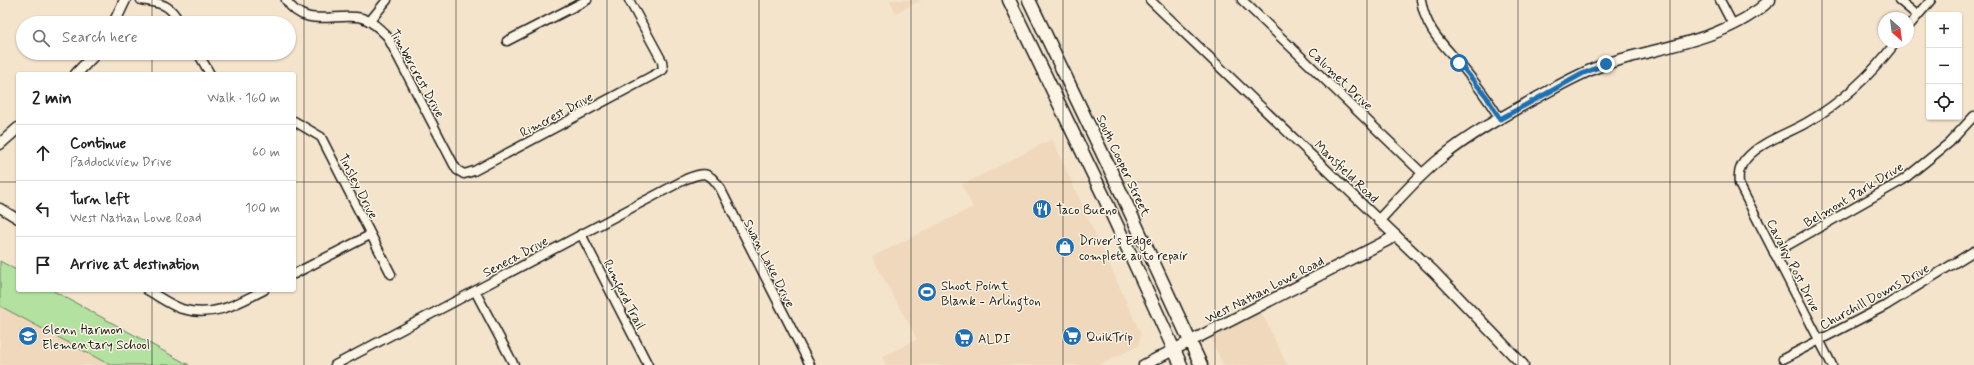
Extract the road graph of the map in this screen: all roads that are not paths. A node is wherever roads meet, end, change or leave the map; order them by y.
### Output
1 (125, 0) edge
2 (141, 0) edge
3 (286, 0) edge
4 (387, 0) edge
5 (587, 0) edge
6 (629, 0) edge
7 (1010, 0) edge
8 (1029, 0) edge
9 (1150, 0) edge
10 (1243, 0) edge
11 (1421, 0) edge
12 (1720, 0) edge
13 (1770, 0) edge
14 (1899, 0) edge
15 (1931, 0) edge
16 (1917, 15) junction
17 (117, 16) edge
18 (176, 16) edge
19 (1914, 19) edge
20 (370, 21) junction
21 (1733, 25) junction
22 (507, 41) dead end
23 (1891, 48) edge
24 (89, 60) edge
25 (202, 60) edge
26 (78, 72) edge
27 (209, 72) edge
28 (1974, 116) edge
29 (1500, 119) junction
30 (296, 122) edge
31 (16, 130) edge
32 (1092, 130) junction
33 (1075, 137) junction
34 (0, 144) edge
35 (464, 174) joint
36 (707, 174) joint
37 (1423, 174) junction
38 (0, 208) edge
39 (16, 217) edge
40 (1379, 220) junction
41 (581, 234) junction
42 (370, 235) junction
43 (1396, 236) junction
44 (1974, 251) edge
45 (1774, 253) junction
46 (296, 273) edge
47 (391, 274) dead end
48 (475, 291) junction
49 (151, 292) edge
50 (260, 292) edge
51 (1819, 340) junction
52 (1190, 342) junction
53 (1174, 350) junction
54 (1783, 358) dead end
55 (335, 365) edge
56 (514, 365) edge
57 (648, 365) edge
58 (810, 365) edge
59 (1144, 365) edge
60 (1181, 365) edge
61 (1201, 365) edge
62 (1523, 365) edge
63 (1832, 365) edge

1 - 17 street
2 - 18 street
3 - 20 street
4 - 20 street
5 - 22 street
6 - 35 street, Rimcrest Drive
7 - 33 main road
8 - 32 main road, South Cooper Street
9 - 40 street, Mansfield Road
10 - 37 street, Calumet Drive
11 - 29 street
12 - 21 street
13 - 21 street
14 - 16 street
15 - 16 street
16 - 19 street
20 - 35 street, Timbercrest Drive
21 - 29 street
23 - 45 street, Cavalry Post Drive
24 - 26 street
25 - 27 street
28 - 45 street, Belmont Park Drive
29 - 37 street
30 - 42 street, Tinsley Drive
31 - 34 street
32 - 33 main road
32 - 52 main road, South Cooper Street
33 - 53 main road
36 - 41 street, Seneca Drive
36 - 58 street, Swan Lake Drive
37 - 40 street
38 - 39 street
40 - 43 street, Mansfield Road
41 - 48 street, Seneca Drive
41 - 57 street, Rumford Trail
42 - 46 street
42 - 47 street, Tinsley Drive
43 - 52 street, West Nathan Lowe Road
43 - 62 street, Mansfield Road
44 - 51 street, Churchill Downs Drive
45 - 51 street, Cavalry Post Drive
48 - 55 street, Seneca Drive
48 - 56 street
49 - 50 street
51 - 54 street, Churchill Downs Drive
51 - 63 street, Cavalry Post Drive
52 - 53 street, West Nathan Lowe Road
52 - 61 main road, South Cooper Street
53 - 59 street, West Nathan Lowe Road
53 - 60 main road

